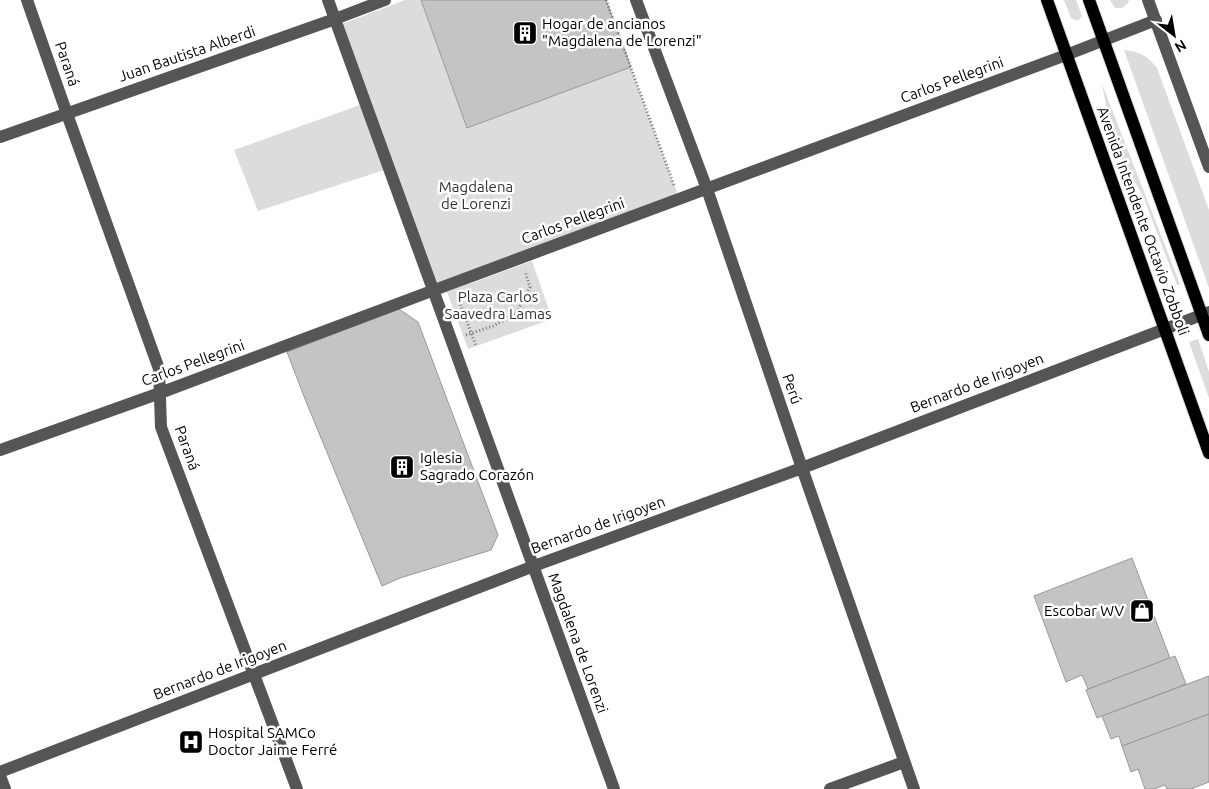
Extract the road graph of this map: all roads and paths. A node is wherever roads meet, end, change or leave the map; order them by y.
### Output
1 (27, 0) edge
2 (328, 0) edge
3 (385, 0) edge
4 (606, 0) edge
5 (636, 0) edge
6 (1046, 0) edge
7 (1089, 0) edge
8 (1148, 0) edge
9 (335, 19) junction
10 (1156, 20) junction
11 (1104, 40) junction
12 (1066, 55) junction
13 (67, 114) junction
14 (0, 137) edge
15 (1208, 161) edge
16 (675, 186) dead end
17 (707, 189) junction
18 (524, 264) dead end
19 (434, 290) junction
20 (457, 295) dead end
21 (1205, 313) edge
22 (1165, 329) junction
23 (472, 334) junction
24 (463, 336) dead end
25 (1209, 336) edge
26 (476, 346) dead end
27 (160, 393) junction
28 (0, 450) edge
29 (1209, 453) edge
30 (802, 468) junction
31 (534, 566) junction
32 (254, 674) junction
33 (904, 762) junction
34 (0, 772) edge
35 (0, 776) edge
36 (5, 789) edge
37 (297, 789) edge
38 (614, 789) edge
39 (830, 789) edge
40 (914, 789) edge

1 - 13 street, Paraná
2 - 9 street, Magdalena de Lorenzi
3 - 9 street, Juan Bautista Alberdi
4 - 16 path
5 - 17 street, Perú
6 - 12 main road, Avenida Intendente Octavio Zobboli
7 - 11 main road, Avenida Intendente Octavio Zobboli
8 - 10 street
9 - 13 street, Juan Bautista Alberdi
9 - 19 street, Magdalena de Lorenzi
10 - 11 street, Carlos Pellegrini
10 - 15 street
11 - 12 street, Carlos Pellegrini
11 - 21 main road, Avenida Intendente Octavio Zobboli
12 - 17 street, Carlos Pellegrini
12 - 22 main road, Avenida Intendente Octavio Zobboli
13 - 14 street, Juan Bautista Alberdi
13 - 27 street, Paraná
17 - 19 street, Carlos Pellegrini
17 - 30 street, Perú
18 - 23 path
19 - 27 street, Carlos Pellegrini
19 - 31 street, Magdalena de Lorenzi
20 - 23 path
21 - 22 street, Bernardo de Irigoyen
21 - 25 main road, Avenida Intendente Octavio Zobboli
22 - 29 main road, Avenida Intendente Octavio Zobboli
22 - 30 street, Bernardo de Irigoyen
23 - 24 path
23 - 26 path
27 - 28 street, Carlos Pellegrini
27 - 32 street, Paraná
30 - 31 street, Bernardo de Irigoyen
30 - 33 street, Perú
31 - 32 street, Bernardo de Irigoyen
31 - 38 street, Magdalena de Lorenzi
32 - 34 street, Bernardo de Irigoyen
32 - 37 street, Paraná
33 - 39 street
33 - 40 street, Perú
35 - 36 street

